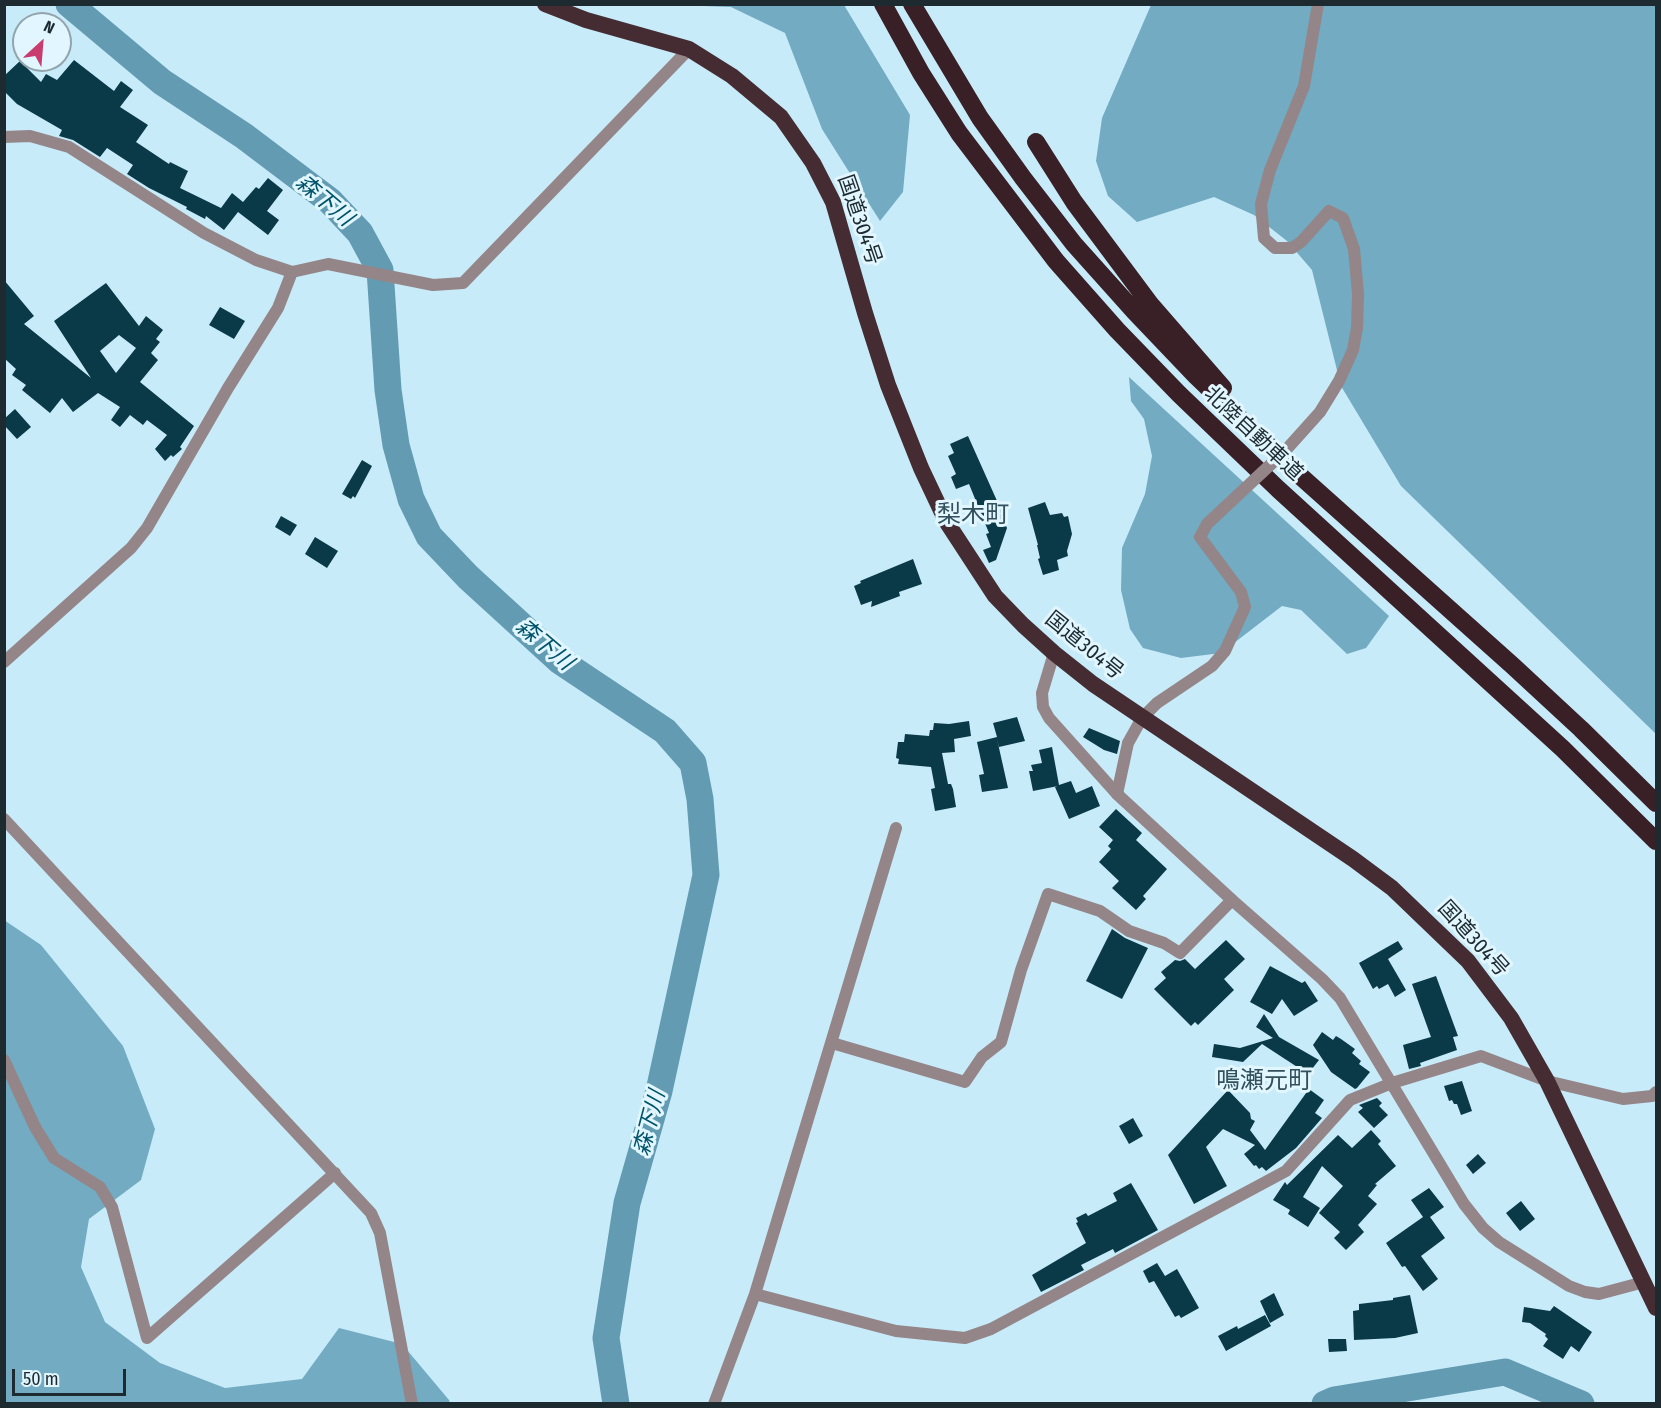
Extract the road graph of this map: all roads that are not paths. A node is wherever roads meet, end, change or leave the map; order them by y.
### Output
1 (545, 4) edge
2 (875, 4) edge
3 (883, 4) edge
4 (912, 4) edge
5 (1318, 4) edge
6 (689, 49) junction
7 (921, 73) junction
8 (4, 137) edge
9 (1036, 142) dead end
10 (292, 273) junction
11 (1398, 563) junction
12 (1054, 653) junction
13 (4, 662) edge
14 (1142, 718) junction
15 (1117, 794) junction
16 (1656, 803) edge
17 (4, 819) edge
18 (896, 828) dead end
19 (1656, 841) edge
20 (1232, 900) junction
21 (832, 1043) junction
22 (4, 1060) edge
23 (1547, 1081) junction
24 (1392, 1083) junction
25 (1656, 1092) edge
26 (335, 1173) junction
27 (1650, 1280) edge
28 (755, 1294) junction
29 (1656, 1308) edge
30 (412, 1404) edge
31 (714, 1404) edge

1 - 6 highway, 国道304号
2 - 7 highway
3 - 7 highway, 北陸自動車道
4 - 11 highway, 北陸自動車道
5 - 14 street, bridge
6 - 10 street
6 - 12 highway, 国道304号
7 - 19 highway, 北陸自動車道
8 - 10 street
9 - 11 highway
10 - 13 street
11 - 16 highway, 北陸自動車道
12 - 14 highway, 国道304号
12 - 15 street
14 - 15 street
14 - 23 highway, 国道304号
15 - 20 street
17 - 26 street
18 - 21 street
20 - 21 street
20 - 24 street
21 - 28 street
22 - 26 street
23 - 24 street
23 - 25 street
23 - 27 highway, 国道304号
24 - 27 street
24 - 28 street
26 - 30 street
27 - 29 highway, 国道304号
28 - 31 street

